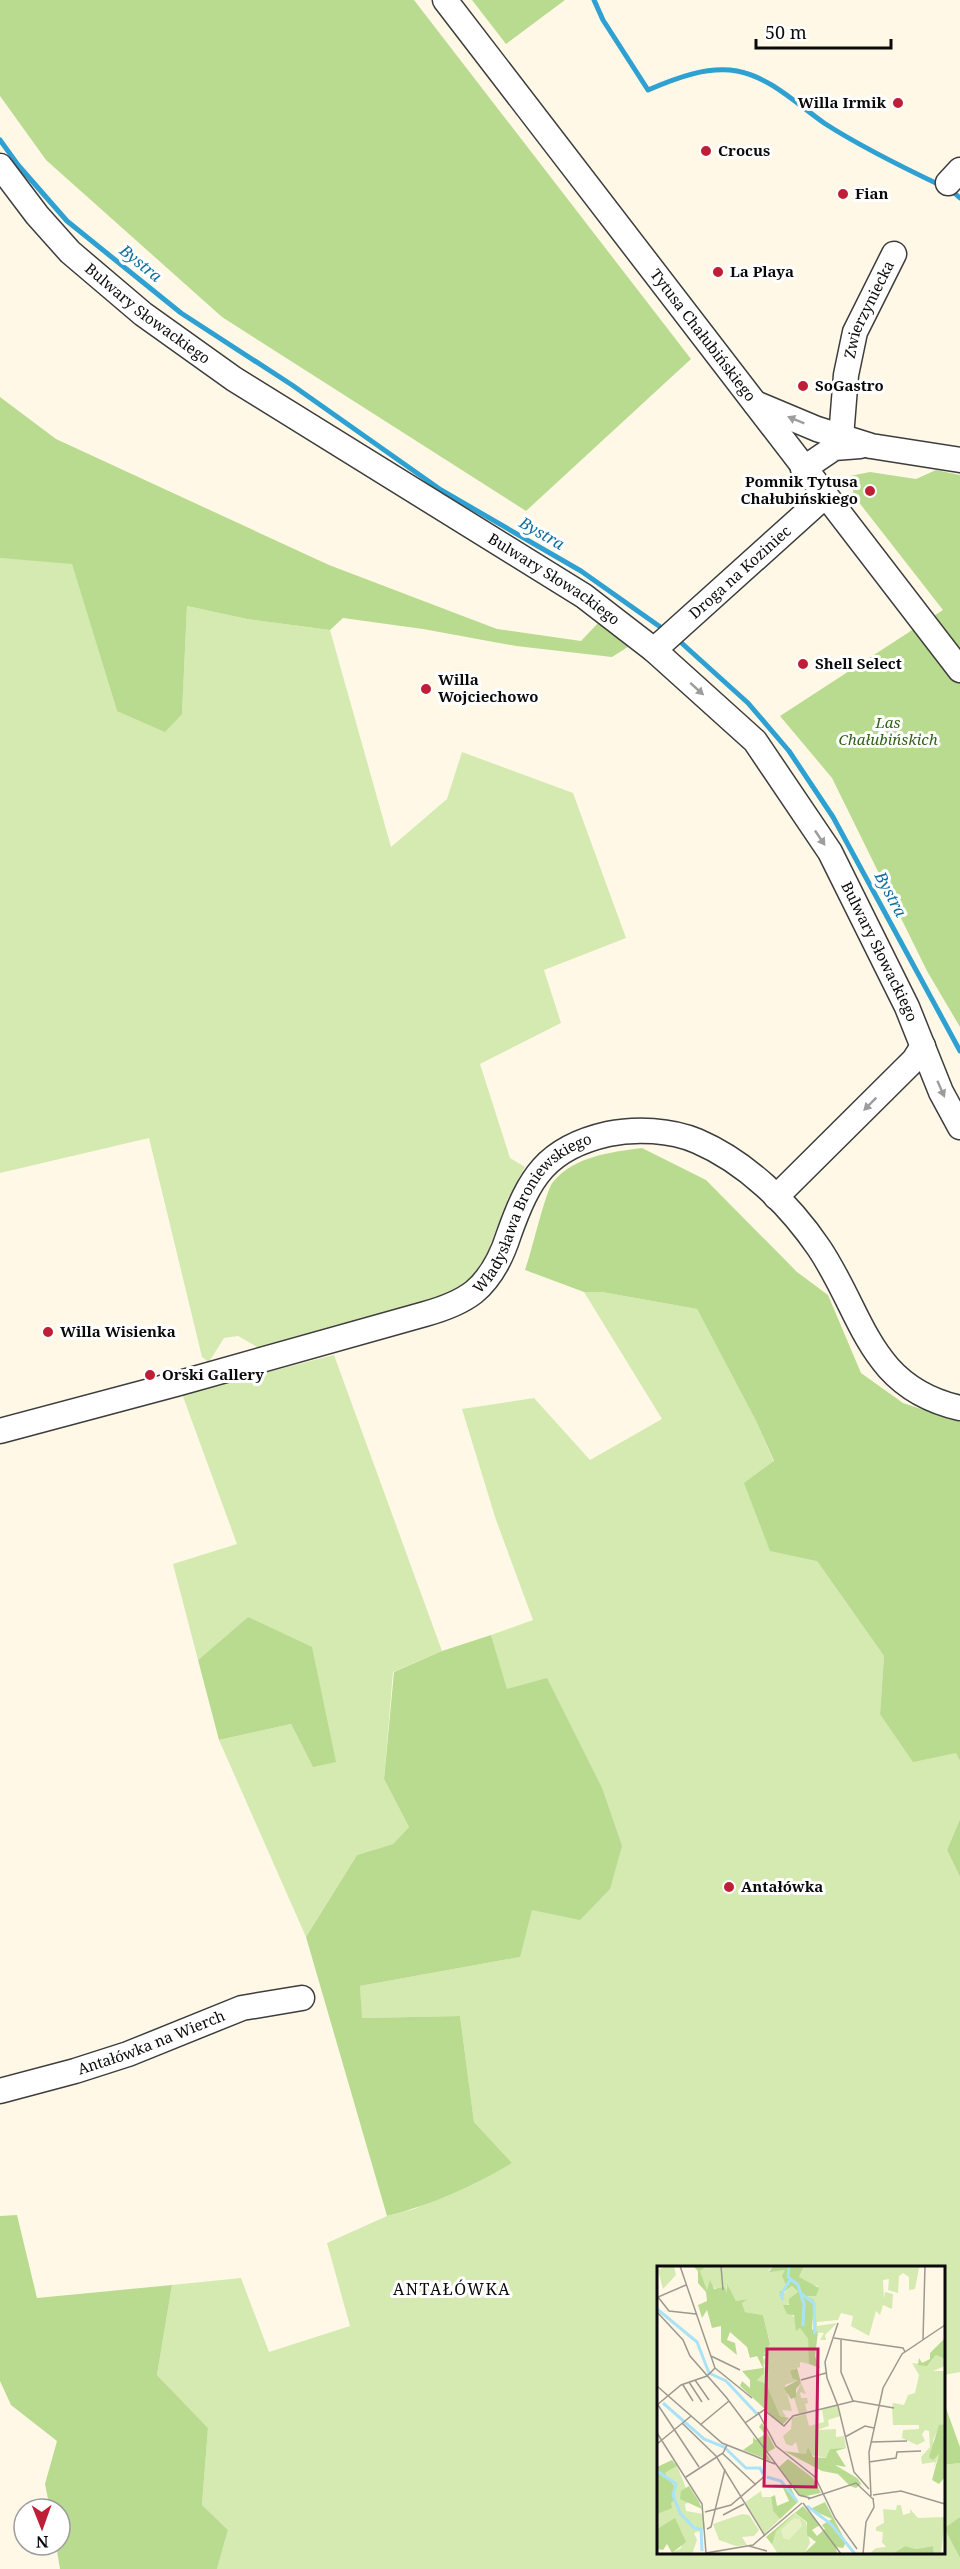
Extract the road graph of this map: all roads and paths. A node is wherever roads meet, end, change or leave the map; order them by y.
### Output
1 (445, 0) edge
2 (0, 166) edge
3 (894, 254) dead end
4 (756, 404) junction
5 (841, 437) junction
6 (871, 446) junction
7 (960, 460) edge
8 (803, 469) junction
9 (825, 496) junction
10 (657, 646) junction
11 (960, 670) edge
12 (923, 1046) junction
13 (960, 1126) edge
14 (776, 1197) junction
15 (960, 1408) edge
16 (0, 1431) edge
17 (302, 1998) dead end
18 (0, 2091) edge

1 - 4 street, Tytusa Chałubińskiego
2 - 10 street, Bulwary Słowackiego
3 - 5 street, Zwierzyniecka
5 -> 4 street
4 - 8 street, Tytusa Chałubińskiego
5 - 6 street
6 - 7 street
6 - 8 street
8 - 9 street, Tytusa Chałubińskiego
9 - 10 street, Droga na Koziniec
9 - 11 street, Tytusa Chałubińskiego
10 -> 12 street, Bulwary Słowackiego
12 -> 13 street, Bulwary Słowackiego
12 -> 14 street
14 - 15 street, Władysława Broniewskiego
14 - 16 street, Władysława Broniewskiego
17 - 18 street, Antałówka na Wierch

